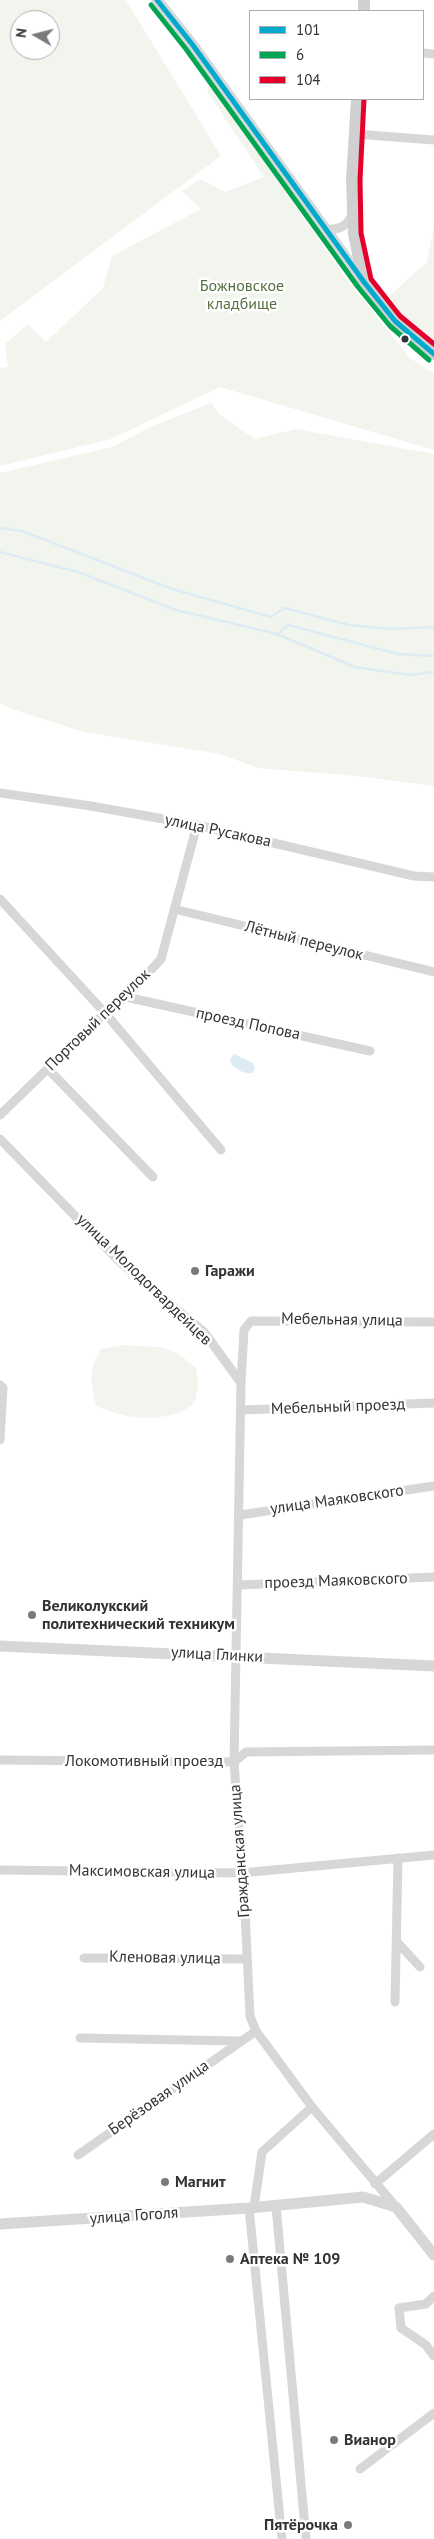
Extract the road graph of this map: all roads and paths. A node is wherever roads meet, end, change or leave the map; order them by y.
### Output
1 (157, 0) edge
2 (357, 100) edge
3 (355, 134) junction
4 (434, 140) edge
5 (353, 212) junction
6 (326, 229) junction
7 (364, 282) junction
8 (434, 354) edge
9 (0, 793) edge
10 (197, 825) junction
11 (434, 877) edge
12 (0, 899) edge
13 (174, 909) junction
14 (434, 972) edge
15 (126, 997) junction
16 (105, 1013) junction
17 (370, 1051) dead end
18 (48, 1069) junction
19 (0, 1115) edge
20 (0, 1140) edge
21 (221, 1150) dead end
22 (154, 1177) dead end
23 (251, 1321) joint
24 (434, 1322) edge
25 (241, 1383) junction
26 (0, 1385) edge
27 (434, 1403) edge
28 (242, 1410) junction
29 (0, 1440) edge
30 (434, 1486) edge
31 (240, 1515) junction
32 (434, 1577) edge
33 (238, 1585) junction
34 (0, 1646) edge
35 (237, 1655) junction
36 (434, 1666) edge
37 (434, 1750) edge
38 (0, 1760) edge
39 (234, 1762) junction
40 (434, 1855) edge
41 (398, 1858) junction
42 (0, 1870) edge
43 (241, 1873) junction
44 (398, 1943) junction
45 (84, 1958) dead end
46 (247, 1959) junction
47 (420, 1967) dead end
48 (395, 2002) dead end
49 (256, 2031) junction
50 (80, 2038) dead end
51 (240, 2041) junction
52 (312, 2107) junction
53 (434, 2134) edge
54 (78, 2155) dead end
55 (375, 2184) junction
56 (272, 2206) junction
57 (396, 2207) junction
58 (251, 2208) junction
59 (0, 2224) edge
60 (434, 2255) edge
61 (434, 2296) edge
62 (434, 2356) edge
63 (434, 2413) edge
64 (360, 2469) dead end
65 (282, 2539) edge
66 (306, 2539) edge

1 - 6 street
2 - 3 main road
3 - 4 street
3 - 5 main road
5 - 6 street
5 - 7 main road
6 - 7 street
7 - 8 main road
9 - 10 street, улица Русакова
10 - 11 street, улица Русакова
10 - 13 street, Портовый переулок
12 - 16 street
13 - 14 street, Лётный переулок
13 - 15 street, Портовый переулок
15 - 16 street, Портовый переулок
15 - 17 street, проезд Попова
16 - 18 street, Портовый переулок
16 - 21 street
18 - 19 street, Портовый переулок
18 - 22 street
20 - 25 street, улица Молодогвардейцев
23 - 24 street, Мебельная улица
23 - 25 street, Гражданская улица
25 - 28 street, Гражданская улица
26 - 29 street
27 - 28 street, Мебельный проезд
28 - 31 street, Гражданская улица
30 - 31 street, улица Маяковского
31 - 33 street, Гражданская улица
32 - 33 street, проезд Маяковского
33 - 35 street, Гражданская улица
34 - 35 street, улица Глинки
35 - 36 street, улица Глинки
35 - 39 street, Гражданская улица
37 - 39 street, Локомотивный проезд
38 - 39 street, Локомотивный проезд
39 - 43 street, Гражданская улица
40 - 41 street, Максимовская улица
41 - 43 street, Максимовская улица
41 - 44 street
42 - 43 street, Максимовская улица
43 - 46 street, Гражданская улица
44 - 47 street
44 - 48 street
45 - 46 street, Кленовая улица
46 - 49 street, Гражданская улица
49 - 51 street, Берёзовая улица
49 - 52 street, Гражданская улица
50 - 51 street, Берёзовая улица
51 - 54 street, Берёзовая улица
52 - 55 street, Гражданская улица
52 - 58 street
53 - 55 street
55 - 57 street, Гражданская улица
56 - 57 street, улица Гоголя
56 - 58 street, улица Гоголя
56 - 66 street
57 - 60 street, Гражданская улица
58 - 59 street, улица Гоголя
58 - 65 street
61 - 62 street
63 - 64 street

